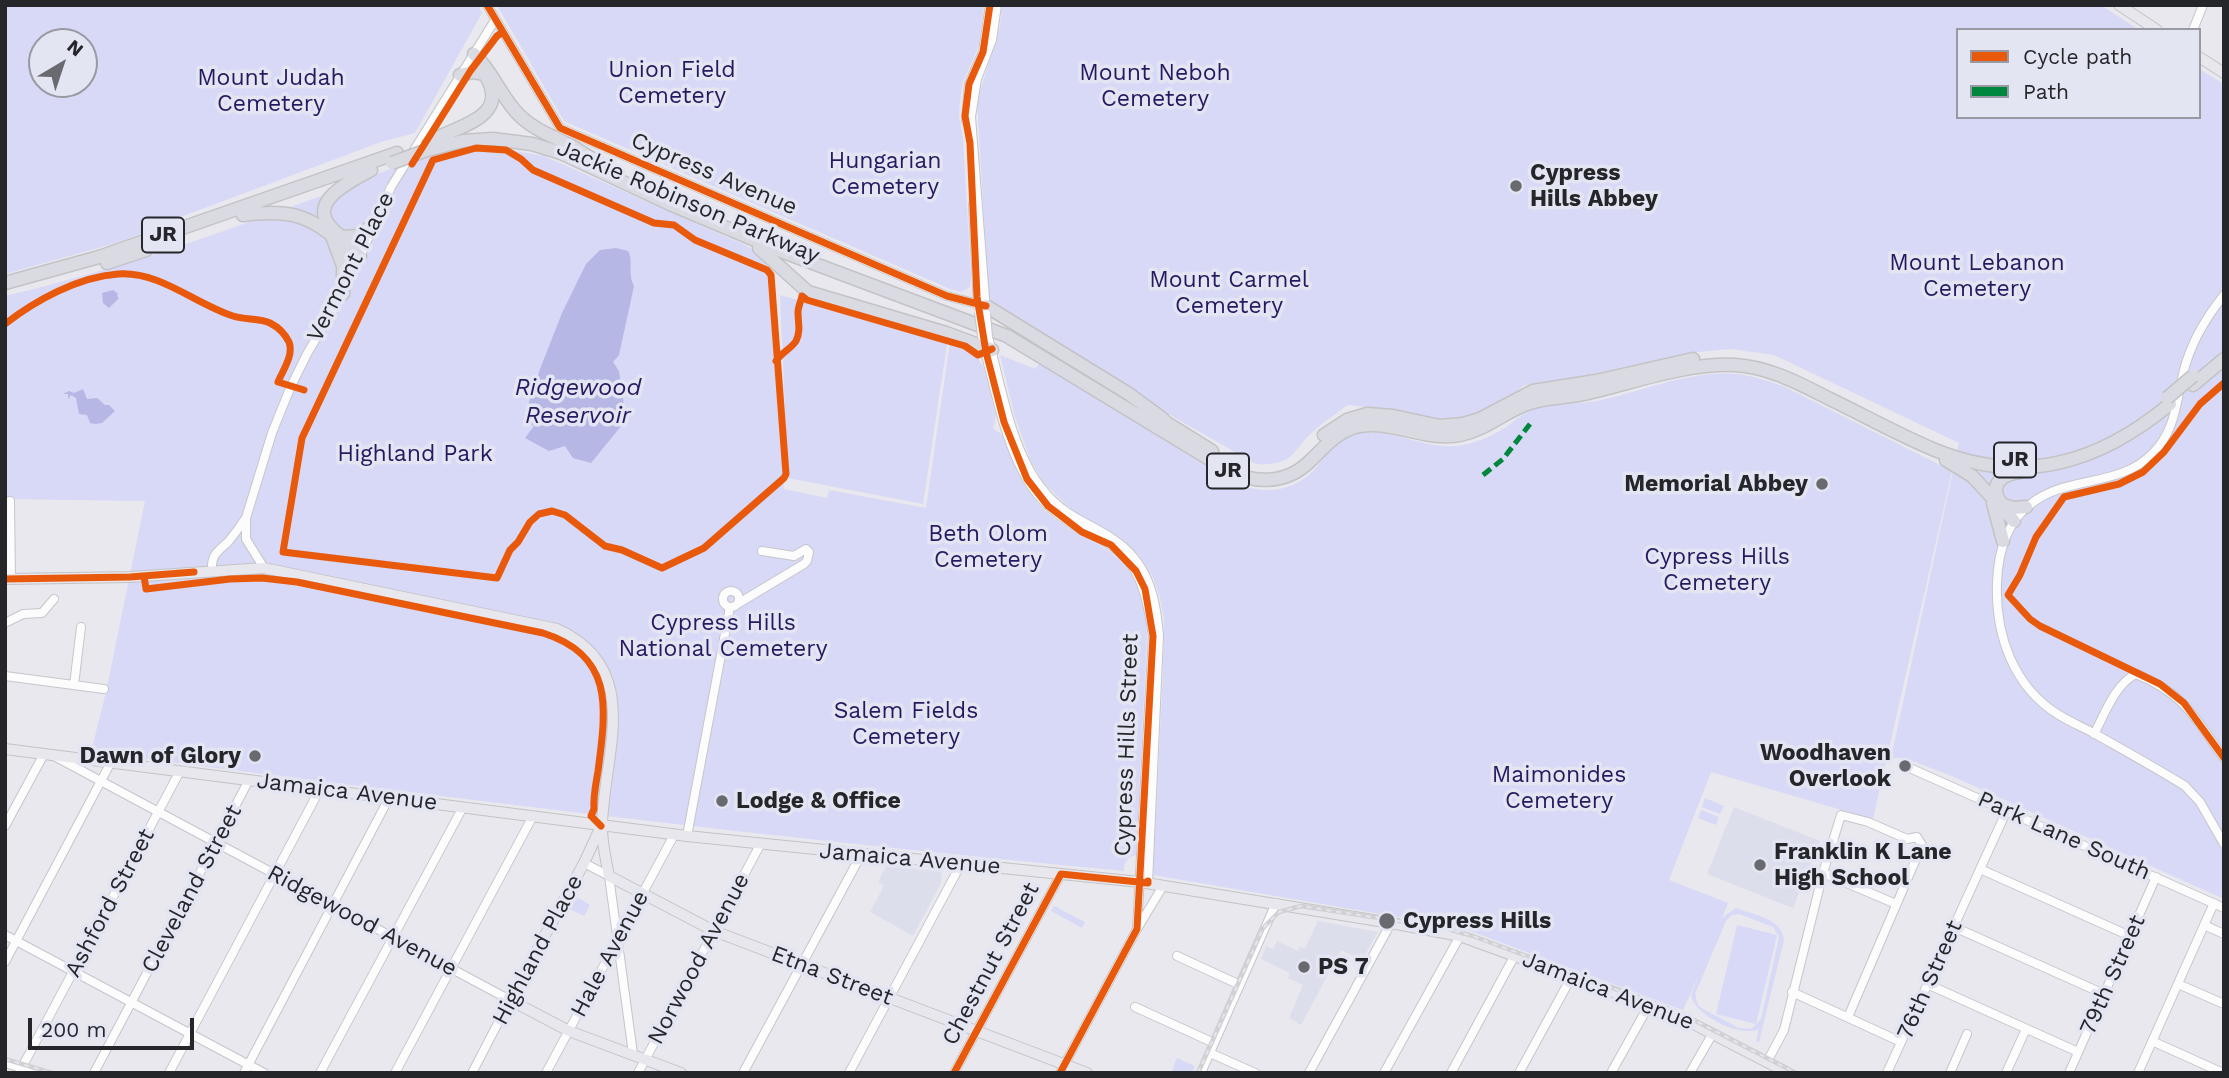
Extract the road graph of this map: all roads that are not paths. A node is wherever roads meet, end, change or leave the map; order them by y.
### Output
1 (487, 5) edge
2 (990, 5) edge
3 (997, 5) edge
4 (2119, 5) edge
5 (2203, 5) edge
6 (2133, 9) edge
7 (495, 20) junction
8 (2155, 28) edge
9 (2194, 28) edge
10 (472, 57) junction
11 (2201, 58) edge
12 (2224, 73) edge
13 (485, 74) junction
14 (460, 75) junction
15 (968, 116) junction
16 (427, 146) junction
17 (394, 158) junction
18 (599, 163) junction
19 (371, 170) junction
20 (243, 215) junction
21 (715, 224) junction
22 (373, 225) junction
23 (336, 236) junction
24 (361, 254) junction
25 (859, 281) junction
26 (5, 283) edge
27 (5, 291) edge
28 (808, 292) junction
29 (343, 294) junction
30 (2224, 295) edge
31 (982, 309) junction
32 (987, 343) junction
33 (2224, 350) edge
34 (2224, 359) edge
35 (2193, 381) junction
36 (1558, 392) junction
37 (2168, 401) junction
38 (1172, 426) junction
39 (1916, 442) junction
40 (2044, 465) junction
41 (10, 501) dead end
42 (1998, 503) junction
43 (2026, 507) junction
44 (246, 518) junction
45 (2015, 519) junction
46 (2003, 541) junction
47 (762, 551) dead end
48 (264, 568) junction
49 (212, 571) junction
50 (8, 579) edge
51 (54, 599) dead end
52 (5, 623) edge
53 (81, 627) dead end
54 (5, 676) edge
55 (74, 685) junction
56 (104, 689) dead end
57 (2094, 734) junction
58 (5, 749) edge
59 (47, 754) junction
60 (2224, 758) edge
61 (111, 762) junction
62 (1903, 765) dead end
63 (180, 771) junction
64 (249, 780) junction
65 (101, 782) junction
66 (320, 789) junction
67 (390, 798) junction
68 (463, 807) junction
69 (2007, 810) junction
70 (158, 812) junction
71 (533, 816) junction
72 (5, 826) edge
73 (601, 826) junction
74 (674, 835) junction
75 (687, 836) junction
76 (216, 843) junction
77 (2224, 844) edge
78 (760, 845) junction
79 (861, 855) junction
80 (584, 863) junction
81 (961, 864) junction
82 (1142, 864) junction
83 (1980, 869) junction
84 (1823, 873) junction
85 (275, 874) junction
86 (1061, 874) junction
87 (609, 876) junction
88 (2156, 877) junction
89 (1127, 881) junction
90 (1144, 883) junction
91 (1163, 886) junction
92 (643, 894) junction
93 (2214, 903) junction
94 (1276, 904) junction
95 (1896, 904) junction
96 (333, 905) junction
97 (2224, 908) edge
98 (1391, 923) junction
99 (2204, 925) junction
100 (1954, 927) junction
101 (1137, 929) junction
102 (714, 931) junction
103 (2224, 934) edge
104 (5, 935) edge
105 (1460, 936) junction
106 (2130, 936) junction
107 (393, 937) junction
108 (16, 941) junction
109 (617, 941) junction
110 (1516, 954) junction
111 (1177, 956) dead end
112 (5, 961) edge
113 (802, 964) junction
114 (451, 969) junction
115 (74, 971) junction
116 (1572, 976) junction
117 (1927, 984) junction
118 (2178, 984) junction
119 (1240, 985) junction
120 (1792, 992) junction
121 (2104, 994) junction
122 (889, 998) junction
123 (510, 1000) junction
124 (132, 1002) junction
125 (2224, 1004) edge
126 (1649, 1005) junction
127 (1135, 1007) dead end
128 (1848, 1017) junction
129 (2026, 1029) junction
130 (569, 1031) junction
131 (977, 1031) junction
132 (190, 1033) junction
133 (1713, 1033) junction
134 (1967, 1034) dead end
135 (2152, 1041) junction
136 (1901, 1042) junction
137 (1214, 1043) junction
138 (2078, 1052) junction
139 (1210, 1053) junction
140 (633, 1055) junction
141 (645, 1059) junction
142 (1767, 1062) junction
143 (5, 1063) edge
144 (246, 1068) edge
145 (1062, 1069) edge
146 (21, 1070) edge
147 (38, 1073) edge
148 (94, 1073) edge
149 (169, 1073) edge
150 (264, 1073) edge
151 (320, 1073) edge
152 (395, 1073) edge
153 (472, 1073) edge
154 (546, 1073) edge
155 (638, 1073) edge
156 (681, 1073) edge
157 (743, 1073) edge
158 (849, 1073) edge
159 (954, 1073) edge
160 (1087, 1073) edge
161 (1201, 1073) edge
162 (1255, 1073) edge
163 (1309, 1073) edge
164 (1384, 1073) edge
165 (1451, 1073) edge
166 (1519, 1073) edge
167 (1611, 1073) edge
168 (1690, 1073) edge
169 (1788, 1073) edge
170 (1887, 1073) edge
171 (1950, 1073) edge
172 (2006, 1073) edge
173 (2069, 1073) edge
174 (2138, 1073) edge
175 (2223, 1073) edge

1 - 7 street, Cypress Avenue
2 - 15 street, Cypress Hills Street
3 - 15 street, Cypress Hills Street
4 - 6 main road
5 - 9 street
6 - 8 main road
7 - 10 street, Vermont Place
7 - 31 street, Cypress Avenue
10 - 13 highway
10 - 14 street, Vermont Place
10 - 18 highway
11 - 12 main road
13 - 14 highway
13 - 16 highway
14 - 22 street, Vermont Place
15 - 31 street, Cypress Hills Street
16 - 17 highway, Jackie Robinson Parkway / JR, bridge
16 - 18 highway, Jackie Robinson Parkway / JR
16 - 21 highway, Jackie Robinson Parkway / JR
17 - 19 highway, Jackie Robinson Parkway / JR
17 - 26 highway, Jackie Robinson Parkway / JR
18 - 38 highway, Jackie Robinson Parkway / JR
19 - 20 highway, Jackie Robinson Parkway / JR
19 - 23 highway
20 - 23 highway
20 - 27 highway, Jackie Robinson Parkway / JR
21 - 25 highway, Jackie Robinson Parkway / JR
21 - 28 highway
22 - 23 highway
22 - 24 street, Vermont Place
23 - 24 highway
23 - 29 highway
24 - 29 street, Vermont Place
25 - 28 highway
25 - 36 highway, Jackie Robinson Parkway / JR
28 - 32 highway
29 - 44 street, Vermont Place
30 - 43 street
31 - 32 street, Cypress Hills Street, bridge
31 - 38 highway
32 - 82 street, Cypress Hills Street
32 - 90 street, Cypress Hills Street
33 - 35 highway, Jackie Robinson Parkway / JR
34 - 35 highway, Jackie Robinson Parkway / JR
35 - 37 highway, Jackie Robinson Parkway / JR, bridge
36 - 37 highway, Jackie Robinson Parkway / JR
36 - 38 highway, Jackie Robinson Parkway / JR
36 - 39 highway, Jackie Robinson Parkway / JR
37 - 40 highway, Jackie Robinson Parkway / JR
39 - 40 highway, Jackie Robinson Parkway / JR
39 - 42 highway
40 - 42 highway
41 - 50 street
42 - 43 highway
42 - 45 highway
42 - 46 highway
43 - 45 street
44 - 48 street
44 - 49 street
45 - 46 street
46 - 57 street
47 - 75 street
48 - 49 main road
48 - 73 main road
49 - 50 main road
51 - 52 street
53 - 55 street
54 - 55 street
55 - 56 street
57 - 60 street
57 - 77 street
58 - 59 main road, Jamaica Avenue
59 - 61 main road, Jamaica Avenue
59 - 65 street, Ridgewood Avenue
59 - 72 street
61 - 63 main road, Jamaica Avenue
61 - 65 street
62 - 69 street, Park Lane South
63 - 64 main road, Jamaica Avenue
63 - 70 street, Ashford Street
64 - 66 main road, Jamaica Avenue
64 - 76 street, Cleveland Street
65 - 70 street, Ridgewood Avenue
65 - 108 street
66 - 67 main road, Jamaica Avenue
66 - 85 street
67 - 68 main road, Jamaica Avenue
67 - 96 street
68 - 71 main road, Jamaica Avenue
68 - 107 street
69 - 83 street, 76th Street
69 - 88 street, Park Lane South
70 - 76 street, Ridgewood Avenue
70 - 115 street, Ashford Street
71 - 73 main road, Jamaica Avenue
71 - 114 street
73 - 74 main road, Jamaica Avenue
73 - 80 main road, Highland Place
73 - 87 main road
74 - 75 main road, Jamaica Avenue
74 - 92 street, Hale Avenue
75 - 78 main road, Jamaica Avenue
76 - 85 street, Ridgewood Avenue
76 - 124 street, Cleveland Street
78 - 79 main road, Jamaica Avenue
78 - 102 street, Norwood Avenue
79 - 81 main road, Jamaica Avenue
79 - 113 street
80 - 87 street, Etna Street
80 - 123 main road, Highland Place
81 - 86 main road, Jamaica Avenue
81 - 122 street
82 - 89 street
82 - 90 street, Cypress Hills Street
83 - 100 street, 76th Street
83 - 106 street
84 - 95 street
84 - 95 street
84 - 120 street
85 - 96 street, Ridgewood Avenue
85 - 132 street
86 - 89 main road, Jamaica Avenue
86 - 131 street, Chestnut Street
87 - 92 main road, Etna Street
87 - 109 street
88 - 93 street, Park Lane South
88 - 106 street, 79th Street
89 - 90 main road, Jamaica Avenue
90 - 91 main road, Jamaica Avenue
90 - 101 street
91 - 94 main road, Jamaica Avenue
91 - 101 street
92 - 102 main road, Etna Street
92 - 109 street, Hale Avenue
93 - 97 street, Park Lane South
93 - 99 street
94 - 98 main road, Jamaica Avenue
94 - 119 street
95 - 128 street
96 - 107 street, Ridgewood Avenue
96 - 144 street
98 - 105 main road, Jamaica Avenue
98 - 163 street
99 - 103 street
99 - 118 street
100 - 117 street, 76th Street
100 - 121 street
101 - 145 street
102 - 113 main road, Etna Street
102 - 141 street, Norwood Avenue
104 - 108 street
105 - 110 main road, Jamaica Avenue
105 - 164 street
106 - 121 street, 79th Street
107 - 114 street, Ridgewood Avenue
107 - 151 street
108 - 112 street
108 - 115 street
109 - 130 street, Hale Avenue
109 - 140 street
110 - 116 main road, Jamaica Avenue
110 - 165 street
111 - 119 street
113 - 122 main road, Etna Street
113 - 157 street
114 - 123 street, Ridgewood Avenue
114 - 152 street
115 - 124 street
115 - 146 street, Ashford Street
116 - 126 main road, Jamaica Avenue
116 - 166 street
117 - 129 street
117 - 136 street, 76th Street
118 - 125 street
118 - 135 street
119 - 137 street
120 - 128 street
120 - 142 street
121 - 138 street, 79th Street
122 - 131 main road, Etna Street
122 - 158 street
123 - 130 main road, Ridgewood Avenue
123 - 153 street, Highland Place
124 - 132 street
124 - 148 street, Cleveland Street
126 - 133 main road, Jamaica Avenue
126 - 167 street
127 - 137 street
128 - 136 street
129 - 138 street
129 - 172 street
130 - 140 main road, Ridgewood Avenue
130 - 154 street, Hale Avenue
131 - 145 main road, Etna Street
131 - 159 street, Chestnut Street
132 - 144 street
132 - 149 street
133 - 142 main road, Jamaica Avenue
133 - 168 street
134 - 171 street
135 - 174 street
135 - 175 street
136 - 170 street, 76th Street
137 - 139 street
138 - 173 street, 79th Street
139 - 161 street
139 - 162 street
140 - 141 main road, Ridgewood Avenue
141 - 155 street, Norwood Avenue
141 - 156 main road, Ridgewood Avenue
142 - 169 main road, Jamaica Avenue
143 - 146 street
144 - 150 street
145 - 160 main road, Etna Street
146 - 147 street

